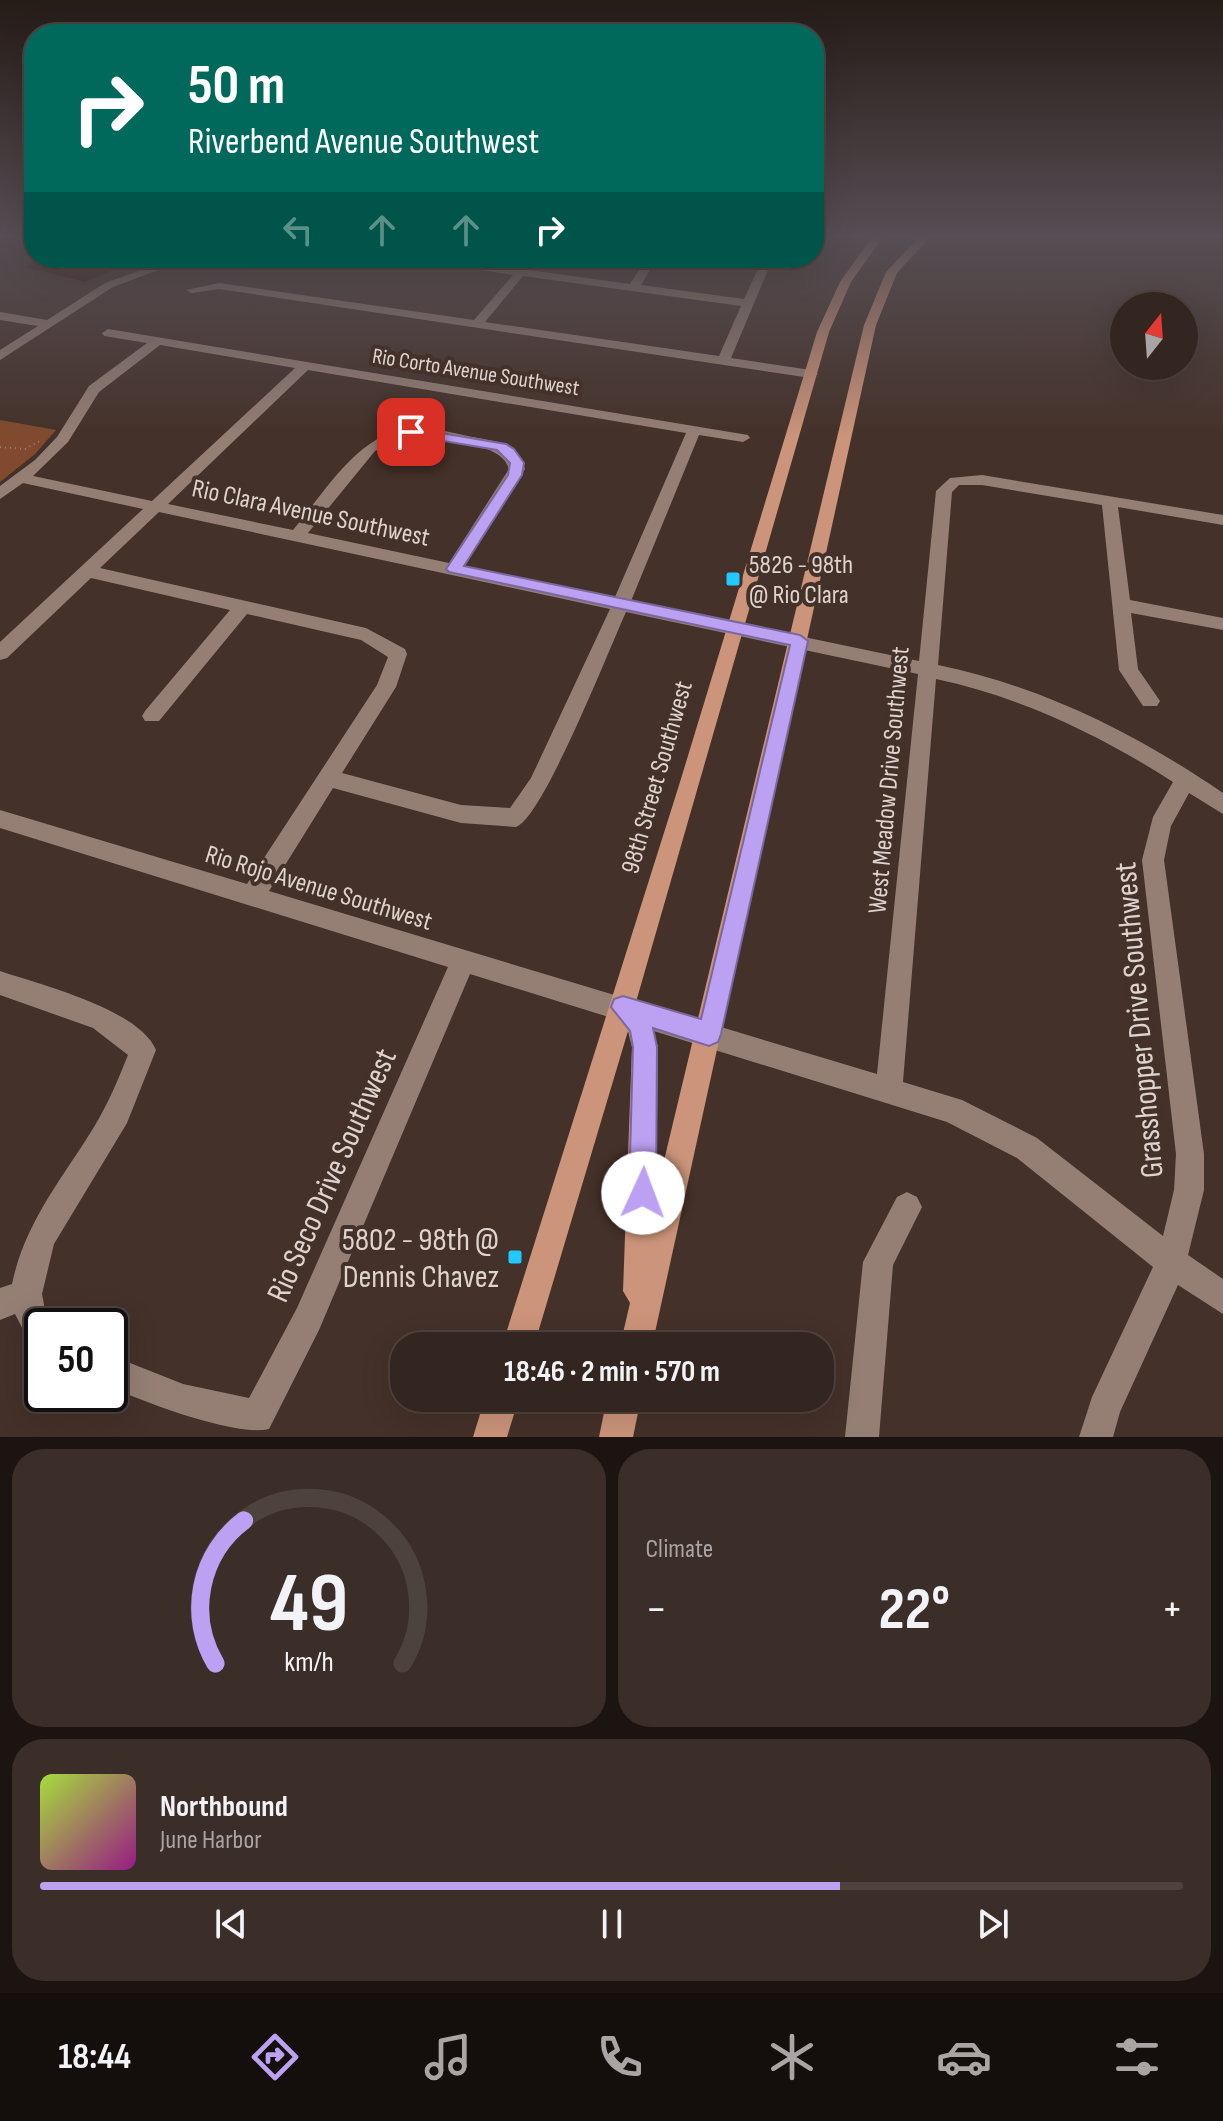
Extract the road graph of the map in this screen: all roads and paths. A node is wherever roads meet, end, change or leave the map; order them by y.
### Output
1 (79, 304) edge
2 (342, 304) edge
3 (494, 304) edge
4 (748, 304) edge
5 (834, 304) edge
6 (879, 304) edge
7 (0, 316) edge
8 (48, 324) junction
9 (477, 324) junction
10 (108, 333) dead end
11 (158, 341) junction
12 (0, 356) edge
13 (723, 361) junction
14 (306, 365) junction
15 (811, 374) junction
16 (694, 430) junction
17 (45, 438) dead end
18 (743, 438) dead end
19 (0, 447) edge
20 (20, 478) junction
21 (0, 494) edge
22 (1109, 501) junction
23 (156, 507) junction
24 (1223, 520) edge
25 (297, 536) junction
26 (454, 569) junction
27 (87, 571) junction
28 (621, 603) junction
29 (1121, 605) junction
30 (243, 606) junction
31 (1223, 624) edge
32 (735, 627) junction
33 (800, 641) junction
34 (0, 653) edge
35 (926, 668) junction
36 (1150, 701) dead end
37 (152, 716) dead end
38 (328, 778) junction
39 (1187, 779) junction
40 (1223, 805) edge
41 (0, 819) edge
42 (253, 896) junction
43 (464, 959) junction
44 (0, 983) edge
45 (623, 1007) junction
46 (709, 1034) junction
47 (889, 1090) junction
48 (907, 1207) dead end
49 (1169, 1260) junction
50 (1223, 1298) edge
51 (13, 1299) edge
52 (522, 1332) edge
53 (637, 1332) edge
54 (640, 1332) edge
55 (128, 1378) edge
56 (498, 1412) edge
57 (621, 1412) edge
58 (490, 1437) edge
59 (616, 1437) edge
60 (862, 1437) edge
61 (1096, 1437) edge

1 - 8 street
2 - 9 street
3 - 9 street
4 - 13 street
5 - 15 main road, 98th Street Southwest
6 - 33 main road
7 - 8 street
8 - 12 street
9 - 13 street
10 - 11 street, Rio Corto Avenue Southwest
11 - 14 street, Rio Corto Avenue Southwest
11 - 20 street
13 - 15 street
14 - 16 street, Rio Corto Avenue Southwest
14 - 23 street
15 - 32 main road, 98th Street Southwest
16 - 18 street, Rio Corto Avenue Southwest
16 - 28 street
17 - 19 path
20 - 21 street
20 - 23 street, Rio Clara Avenue Southwest
22 - 24 street
22 - 29 street
22 - 35 street, West Meadow Drive Southwest
23 - 25 street, Rio Clara Avenue Southwest
23 - 27 street
25 - 26 street, Rio Clara Avenue Southwest
25 - 26 street
26 - 28 street, Rio Clara Avenue Southwest
27 - 30 street
27 - 34 street
28 - 32 street, Rio Clara Avenue Southwest
28 - 38 street
29 - 31 street
29 - 36 street
30 - 37 street
30 - 38 street
32 - 33 street, Rio Clara Avenue Southwest
32 - 45 main road, 98th Street Southwest
33 - 35 street, Rio Clara Avenue Southwest
33 - 46 main road
35 - 39 street, Rio Clara Avenue Southwest
35 - 47 street, West Meadow Drive Southwest
38 - 42 street
39 - 40 street, Rio Clara Avenue Southwest
39 - 49 street, Grasshopper Drive Southwest
41 - 42 street, Rio Rojo Avenue Southwest
42 - 43 street, Rio Rojo Avenue Southwest
43 - 45 street, Rio Rojo Avenue Southwest
43 - 55 street, Rio Seco Drive Southwest
44 - 51 street
45 - 46 street, Rio Rojo Avenue Southwest
45 - 52 main road, 98th Street Southwest
45 - 53 main road
46 - 47 street, Rio Rojo Avenue Southwest
46 - 54 main road
47 - 49 street, Rio Rojo Avenue Southwest
48 - 60 street
49 - 50 street, Rio Rojo Avenue Southwest
49 - 61 street, Grasshopper Drive Southwest
56 - 58 main road
57 - 59 main road

